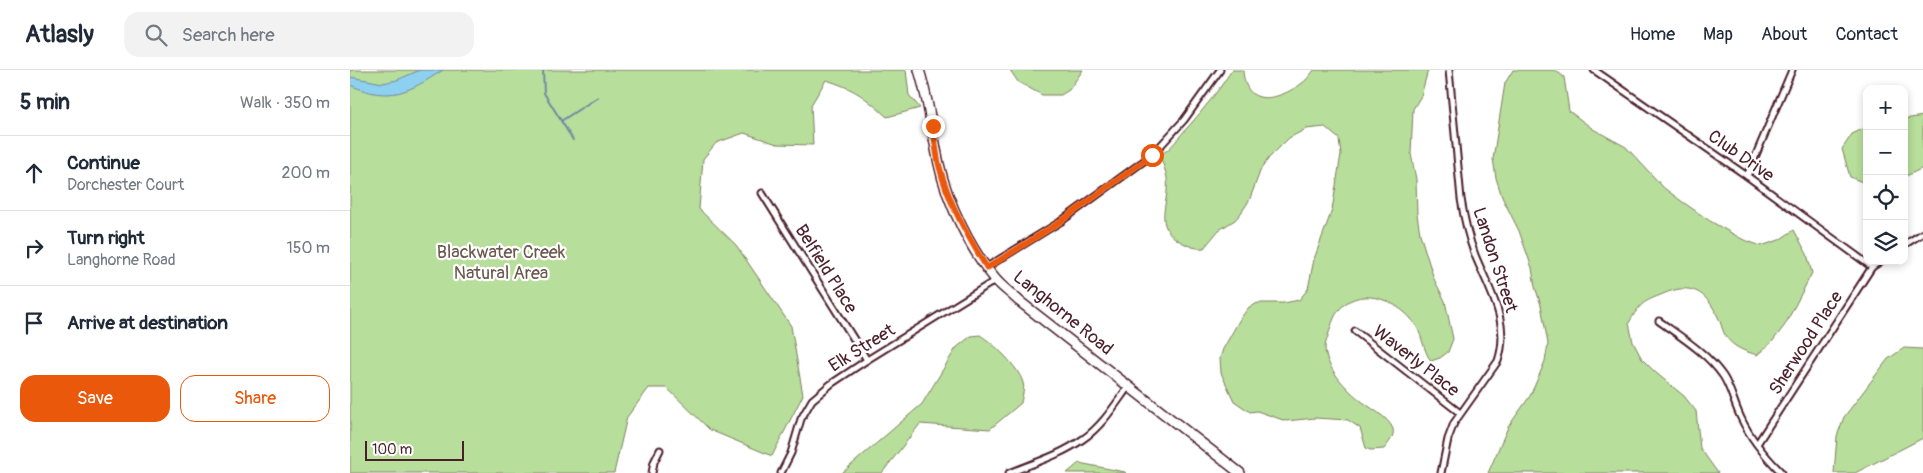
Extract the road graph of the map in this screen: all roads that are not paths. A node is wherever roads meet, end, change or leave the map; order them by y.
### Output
1 (918, 70) edge
2 (1220, 70) edge
3 (1449, 70) edge
4 (1594, 70) edge
5 (1792, 70) edge
6 (1746, 176) junction
7 (762, 192) dead end
8 (1923, 233) edge
9 (1908, 242) edge
10 (1875, 265) edge
11 (1872, 267) junction
12 (987, 268) junction
13 (996, 280) junction
14 (1659, 321) dead end
15 (1354, 331) dead end
16 (867, 360) junction
17 (1128, 387) junction
18 (1460, 414) junction
19 (1757, 444) junction
20 (660, 450) dead end
21 (652, 473) edge
22 (782, 473) edge
23 (1009, 473) edge
24 (1240, 473) edge
25 (1441, 473) edge
26 (1782, 473) edge

1 - 12 main road, Langhorne Road
2 - 12 street
3 - 18 street, Landon Street
4 - 6 street, Club Drive
5 - 6 street
6 - 11 street, Club Drive
7 - 16 street, Belfield Place
8 - 9 street
10 - 11 street, Sherwood Place
11 - 19 street, Sherwood Place
12 - 13 main road, Langhorne Road
13 - 16 street, Elk Street
13 - 17 main road, Langhorne Road
14 - 19 street
15 - 18 street, Waverly Place
16 - 22 street, Elk Street
17 - 23 street
17 - 24 main road, Langhorne Road
18 - 25 street, Landon Street
19 - 26 street
20 - 21 street

